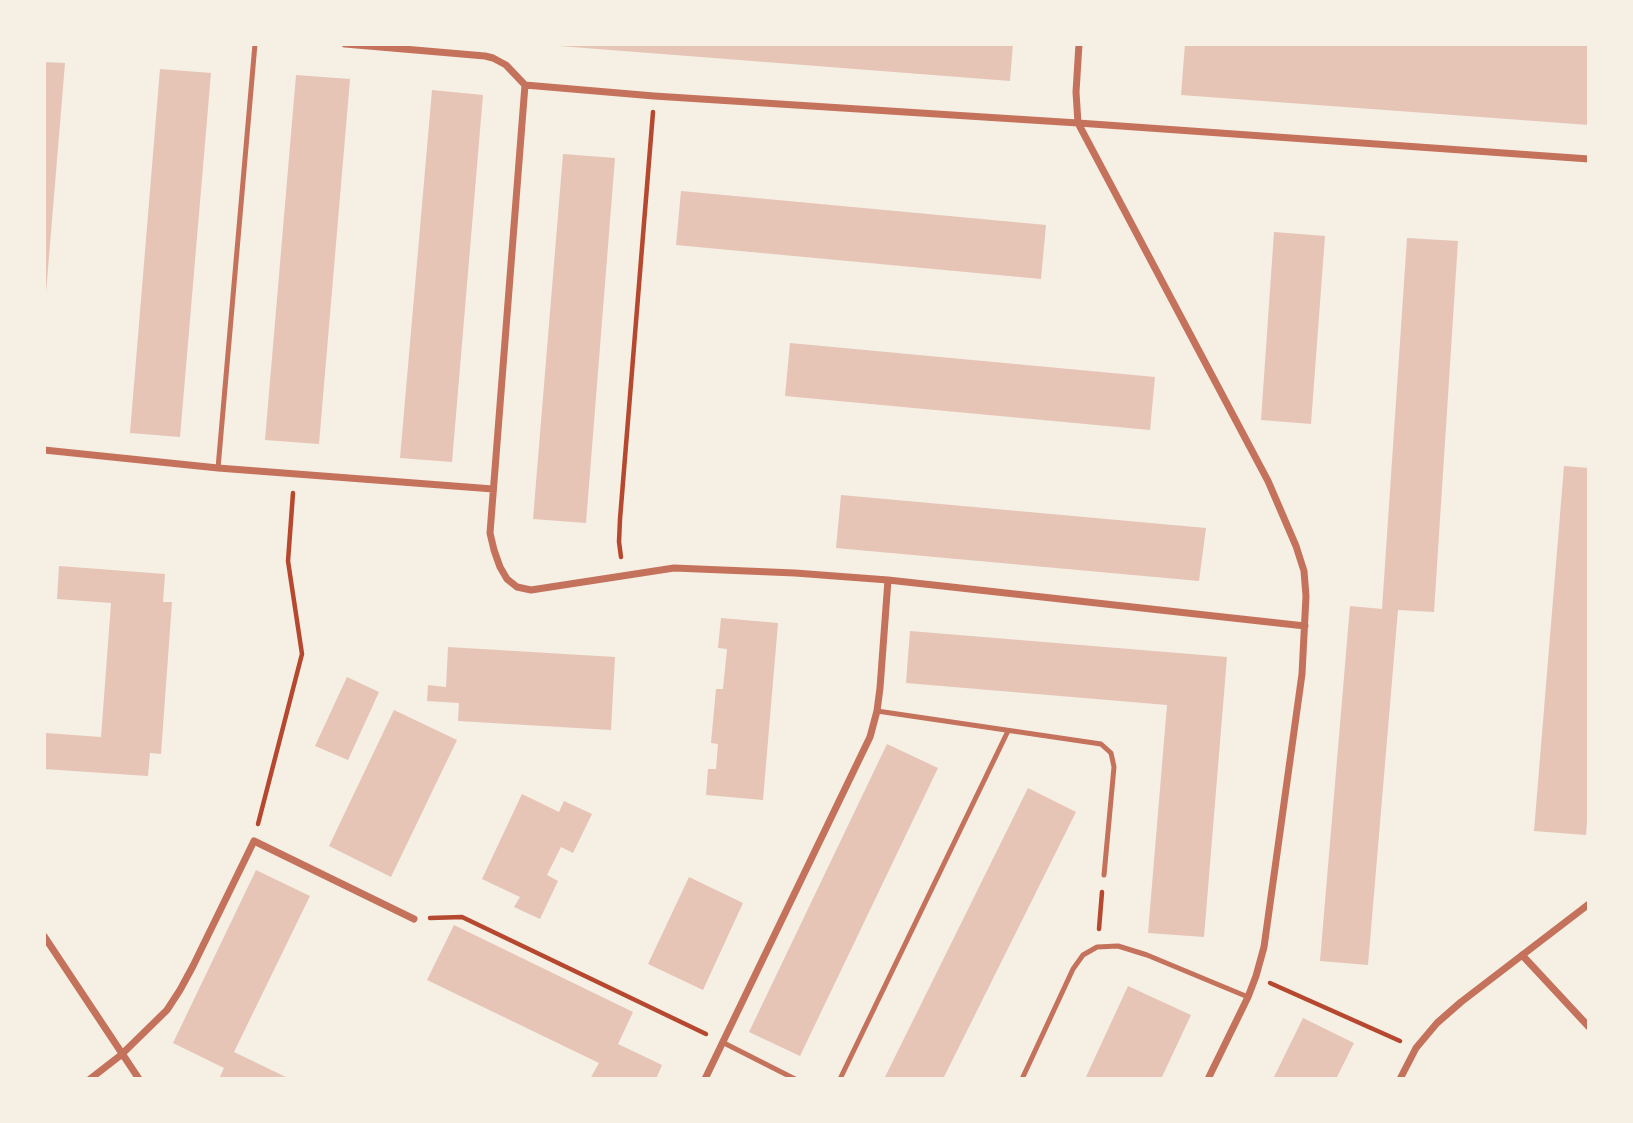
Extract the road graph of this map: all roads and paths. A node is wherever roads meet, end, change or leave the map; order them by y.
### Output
1 (255, 44) edge
2 (345, 44) edge
3 (1079, 44) edge
4 (525, 85) junction
5 (654, 96) junction
6 (1078, 123) junction
7 (1589, 159) edge
8 (44, 450) edge
9 (218, 468) junction
10 (294, 474) junction
11 (493, 489) junction
12 (623, 575) junction
13 (888, 580) junction
14 (1305, 625) junction
15 (877, 711) junction
16 (1008, 731) junction
17 (254, 841) junction
18 (1104, 875) joint
19 (1589, 904) edge
20 (414, 919) joint
21 (44, 936) edge
22 (1097, 947) junction
23 (1522, 955) junction
24 (1256, 976) junction
25 (1248, 997) junction
26 (1589, 1027) edge
27 (722, 1042) junction
28 (1416, 1048) junction
29 (121, 1055) junction
30 (90, 1079) edge
31 (139, 1079) edge
32 (705, 1079) edge
33 (795, 1079) edge
34 (840, 1079) edge
35 (1022, 1079) edge
36 (1208, 1079) edge
37 (1400, 1079) edge

1 - 9 lane
2 - 4 street
3 - 6 street
4 - 5 street
4 - 11 street
5 - 6 street
5 - 12 path
6 - 7 street
6 - 14 street
8 - 9 street
9 - 10 street
10 - 11 street
10 - 17 path
11 - 12 street
12 - 13 street
13 - 14 street
13 - 15 street
14 - 24 street
15 - 16 lane
15 - 27 street
16 - 18 lane
16 - 34 lane
17 - 20 street
17 - 29 street
18 - 22 path
19 - 23 street
20 - 27 path
21 - 29 street
22 - 25 lane
22 - 35 lane
23 - 26 street
23 - 28 street
24 - 25 street
24 - 28 path
25 - 36 street
27 - 32 street
27 - 33 lane
28 - 37 street
29 - 30 street
29 - 31 street

